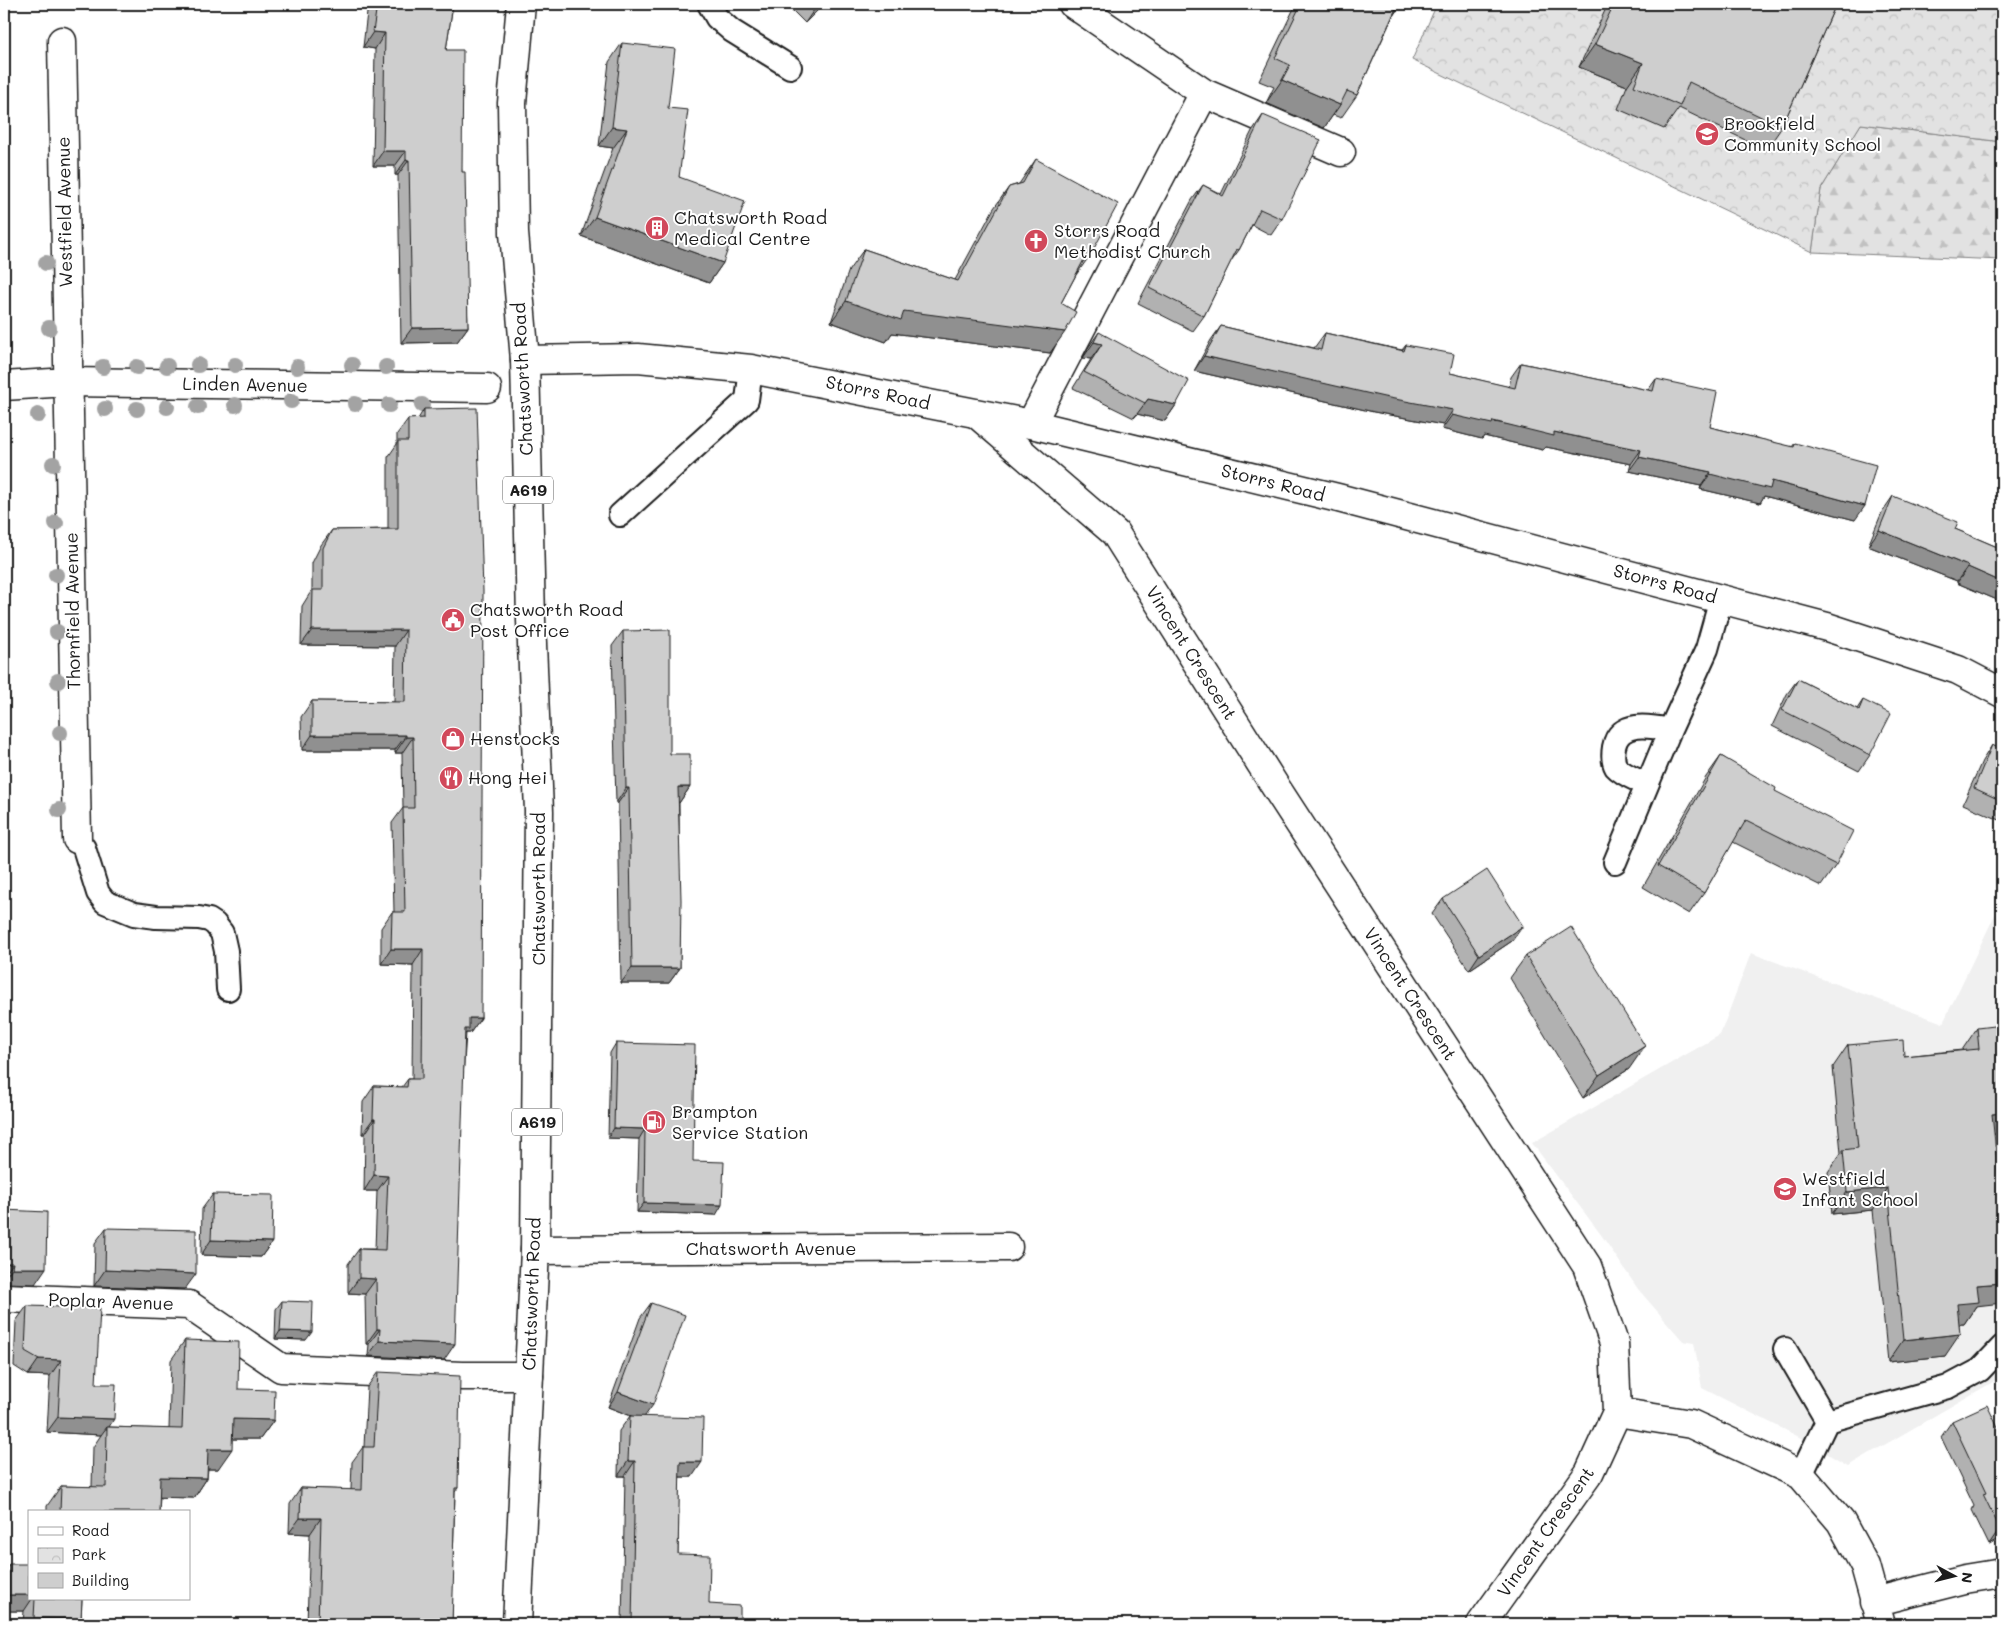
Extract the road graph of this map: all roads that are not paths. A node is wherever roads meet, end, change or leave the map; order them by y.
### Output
1 (521, 4) edge
2 (709, 4) edge
3 (1073, 4) edge
4 (62, 41) dead end
5 (790, 67) dead end
6 (1204, 92) junction
7 (1341, 152) dead end
8 (525, 360) junction
9 (751, 369) junction
10 (68, 382) junction
11 (4, 386) edge
12 (487, 388) dead end
13 (978, 415) junction
14 (1031, 424) junction
15 (620, 515) dead end
16 (1720, 599) junction
17 (2002, 693) edge
18 (1670, 730) junction
19 (1647, 785) junction
20 (77, 839) joint
21 (1615, 862) dead end
22 (228, 989) dead end
23 (1008, 1248) dead end
24 (535, 1250) junction
25 (4, 1298) edge
26 (2002, 1347) edge
27 (1786, 1349) dead end
28 (529, 1376) junction
29 (1617, 1412) junction
30 (1827, 1421) junction
31 (1801, 1475) junction
32 (2002, 1573) edge
33 (1878, 1613) edge
34 (518, 1624) edge
35 (1481, 1624) edge

1 - 8 main road, Chatsworth Road / A619
2 - 5 lane
3 - 6 main road
4 - 10 main road, Westfield Avenue
6 - 7 main road
6 - 14 main road
8 - 9 main road, Storrs Road
8 - 24 main road, Chatsworth Road / A619
9 - 13 main road, Storrs Road
9 - 15 lane
10 - 11 main road, Linden Avenue
10 - 12 main road, Linden Avenue
10 - 20 main road, Thornfield Avenue
13 - 14 main road, Storrs Road
13 - 29 main road, Vincent Crescent
14 - 16 main road, Storrs Road
16 - 17 main road, Storrs Road
16 - 18 lane
18 - 19 lane
18 - 19 lane
19 - 21 lane
20 - 22 lane
23 - 24 main road, Chatsworth Avenue
24 - 28 main road, Chatsworth Road / A619
25 - 28 main road, Poplar Avenue
26 - 30 lane
27 - 30 lane
28 - 34 main road, Chatsworth Road / A619
29 - 31 main road
29 - 35 main road, Vincent Crescent
30 - 31 lane
31 - 33 main road
32 - 33 main road

